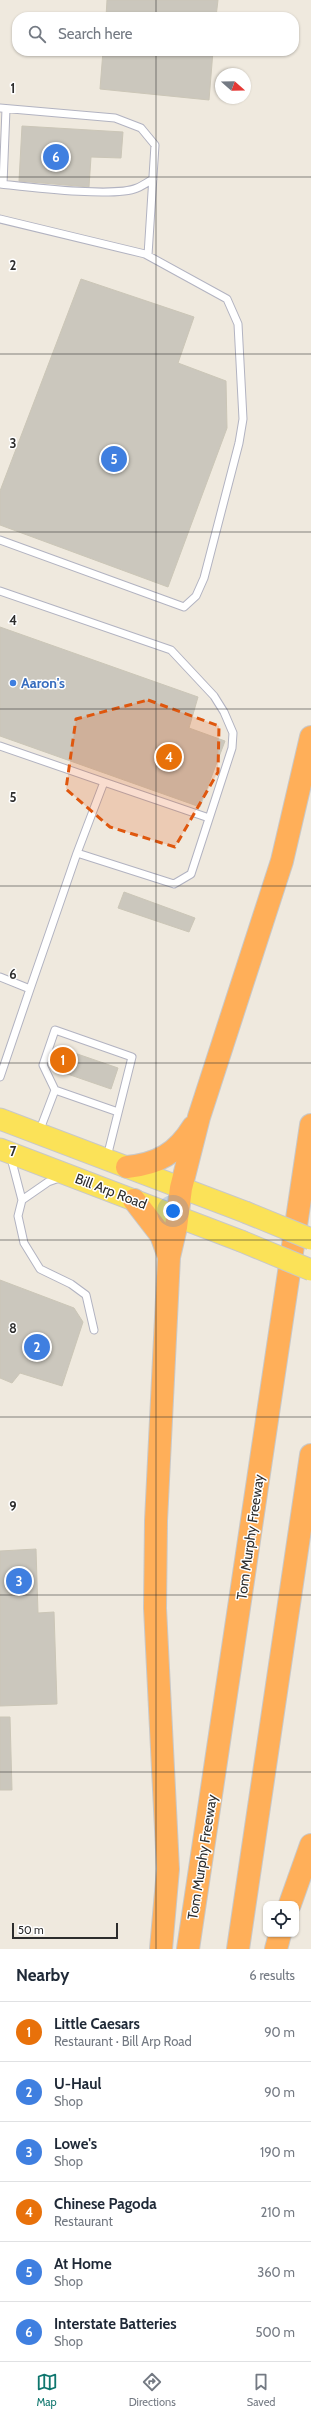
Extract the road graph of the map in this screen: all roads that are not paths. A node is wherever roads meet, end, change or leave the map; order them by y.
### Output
1 (3, 109) edge
2 (153, 179) junction
3 (1, 184) edge
4 (0, 219) edge
5 (148, 255) junction
6 (0, 540) edge
7 (0, 591) edge
8 (311, 737) edge
9 (0, 746) edge
10 (104, 782) junction
11 (209, 818) junction
12 (77, 853) junction
13 (0, 978) edge
14 (30, 989) junction
15 (0, 1077) edge
16 (55, 1090) junction
17 (118, 1112) junction
18 (199, 1117) junction
19 (0, 1119) edge
20 (311, 1125) edge
21 (38, 1132) junction
22 (5, 1150) edge
23 (107, 1159) junction
24 (127, 1167) junction
25 (69, 1175) junction
26 (181, 1188) junction
27 (22, 1200) junction
28 (134, 1200) junction
29 (178, 1217) junction
30 (311, 1239) edge
31 (169, 1258) junction
32 (311, 1270) edge
33 (94, 1330) dead end
34 (311, 1455) edge
35 (311, 1845) edge
36 (291, 1901) edge
37 (279, 1937) edge
38 (161, 1949) edge
39 (188, 1949) edge
40 (238, 1949) edge
41 (276, 1949) edge

1 - 2 lane
1 - 3 lane
2 - 3 lane
2 - 5 lane
4 - 5 lane
5 - 6 lane
7 - 11 lane
8 - 18 highway
9 - 10 lane
10 - 11 lane
10 - 12 lane
11 - 12 lane
12 - 14 lane
13 - 14 lane
14 - 15 lane
16 - 17 lane
16 - 17 lane
16 - 21 lane
17 - 23 lane
18 - 24 highway
18 - 26 highway
19 - 21 main road, Bill Arp Road
20 - 39 highway, Tom Murphy Freeway
21 - 23 main road, Bill Arp Road
22 - 25 main road, Bill Arp Road
22 - 27 lane
23 - 24 main road, Bill Arp Road
24 - 26 main road, Bill Arp Road
25 - 27 lane
25 - 28 main road, Bill Arp Road
26 - 29 highway
26 - 30 main road, Bill Arp Road, bridge
27 - 33 lane
28 - 29 main road, Bill Arp Road
28 - 31 highway
29 - 31 highway
29 - 32 main road, Bill Arp Road, bridge
31 - 38 highway
34 - 40 highway
35 - 36 highway
37 - 41 highway

